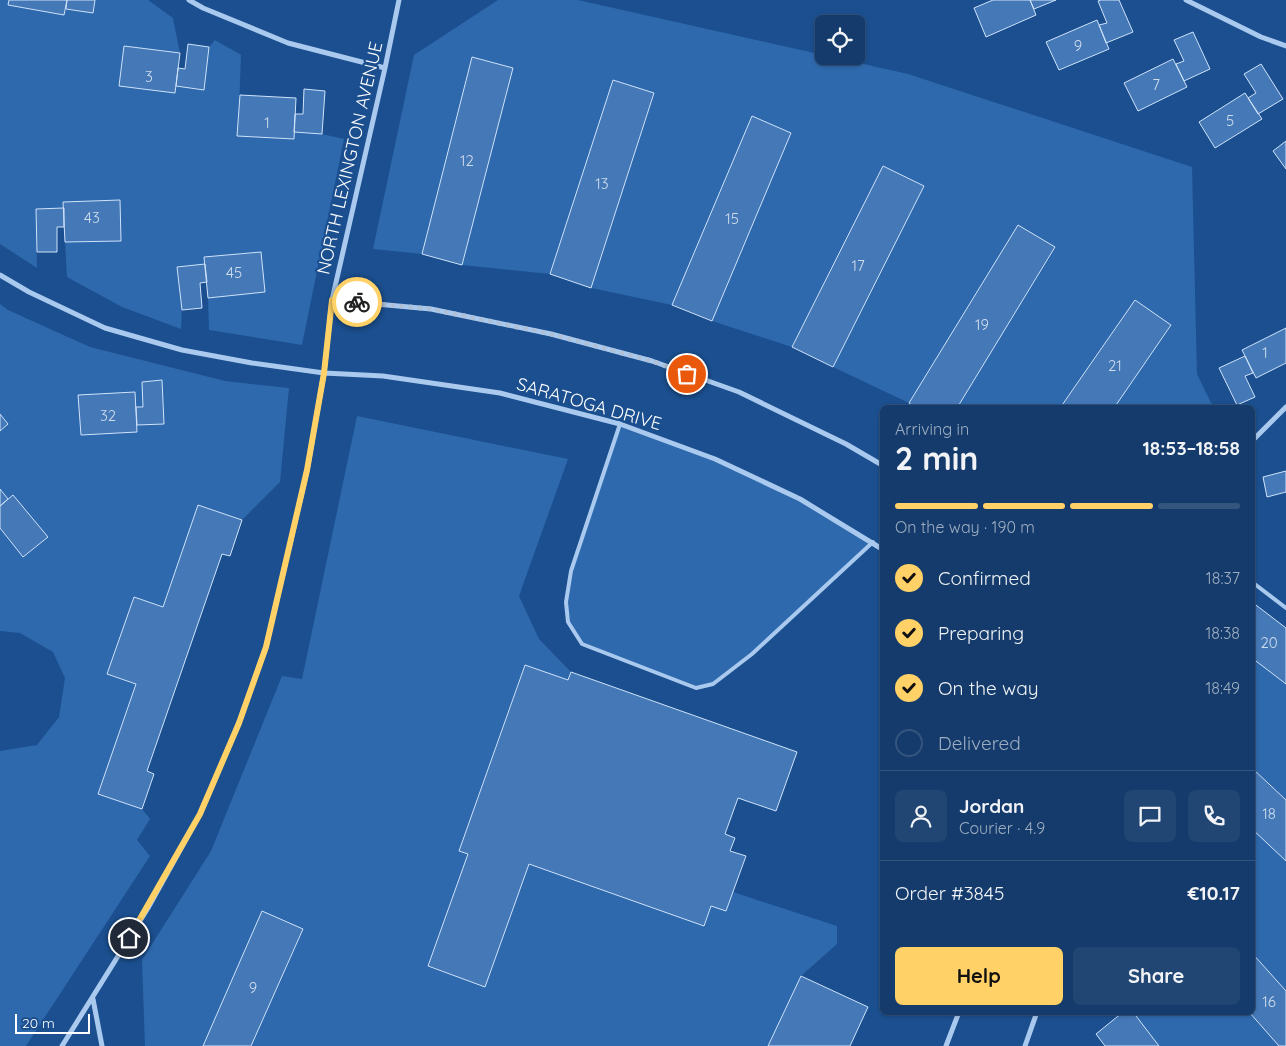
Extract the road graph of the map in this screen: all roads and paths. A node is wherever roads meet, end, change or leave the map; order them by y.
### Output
1 (189, 0) edge
2 (399, 0) edge
3 (1186, 0) edge
4 (1286, 46) edge
5 (385, 68) junction
6 (0, 274) edge
7 (332, 300) junction
8 (324, 373) junction
9 (1286, 406) edge
10 (620, 424) junction
11 (1255, 438) edge
12 (880, 464) edge
13 (873, 542) junction
14 (880, 547) edge
15 (1255, 584) edge
16 (1286, 608) edge
17 (93, 999) junction
18 (958, 1015) edge
19 (1037, 1015) edge
20 (62, 1046) edge
21 (102, 1046) edge
22 (946, 1046) edge
23 (1025, 1046) edge

1 - 5 street
2 - 5 street, NORTH LEXINGTON AVENUE
3 - 4 street
5 - 7 street, NORTH LEXINGTON AVENUE
6 - 8 street, SARATOGA DRIVE
7 - 8 street, NORTH LEXINGTON AVENUE
7 - 12 street
8 - 10 street, SARATOGA DRIVE
8 - 17 street, NORTH LEXINGTON AVENUE
9 - 11 street
10 - 13 street, SARATOGA DRIVE
10 - 13 lane
13 - 14 street, SARATOGA DRIVE
15 - 16 lane
17 - 20 street, NORTH LEXINGTON AVENUE
17 - 21 street
18 - 22 street
19 - 23 street

